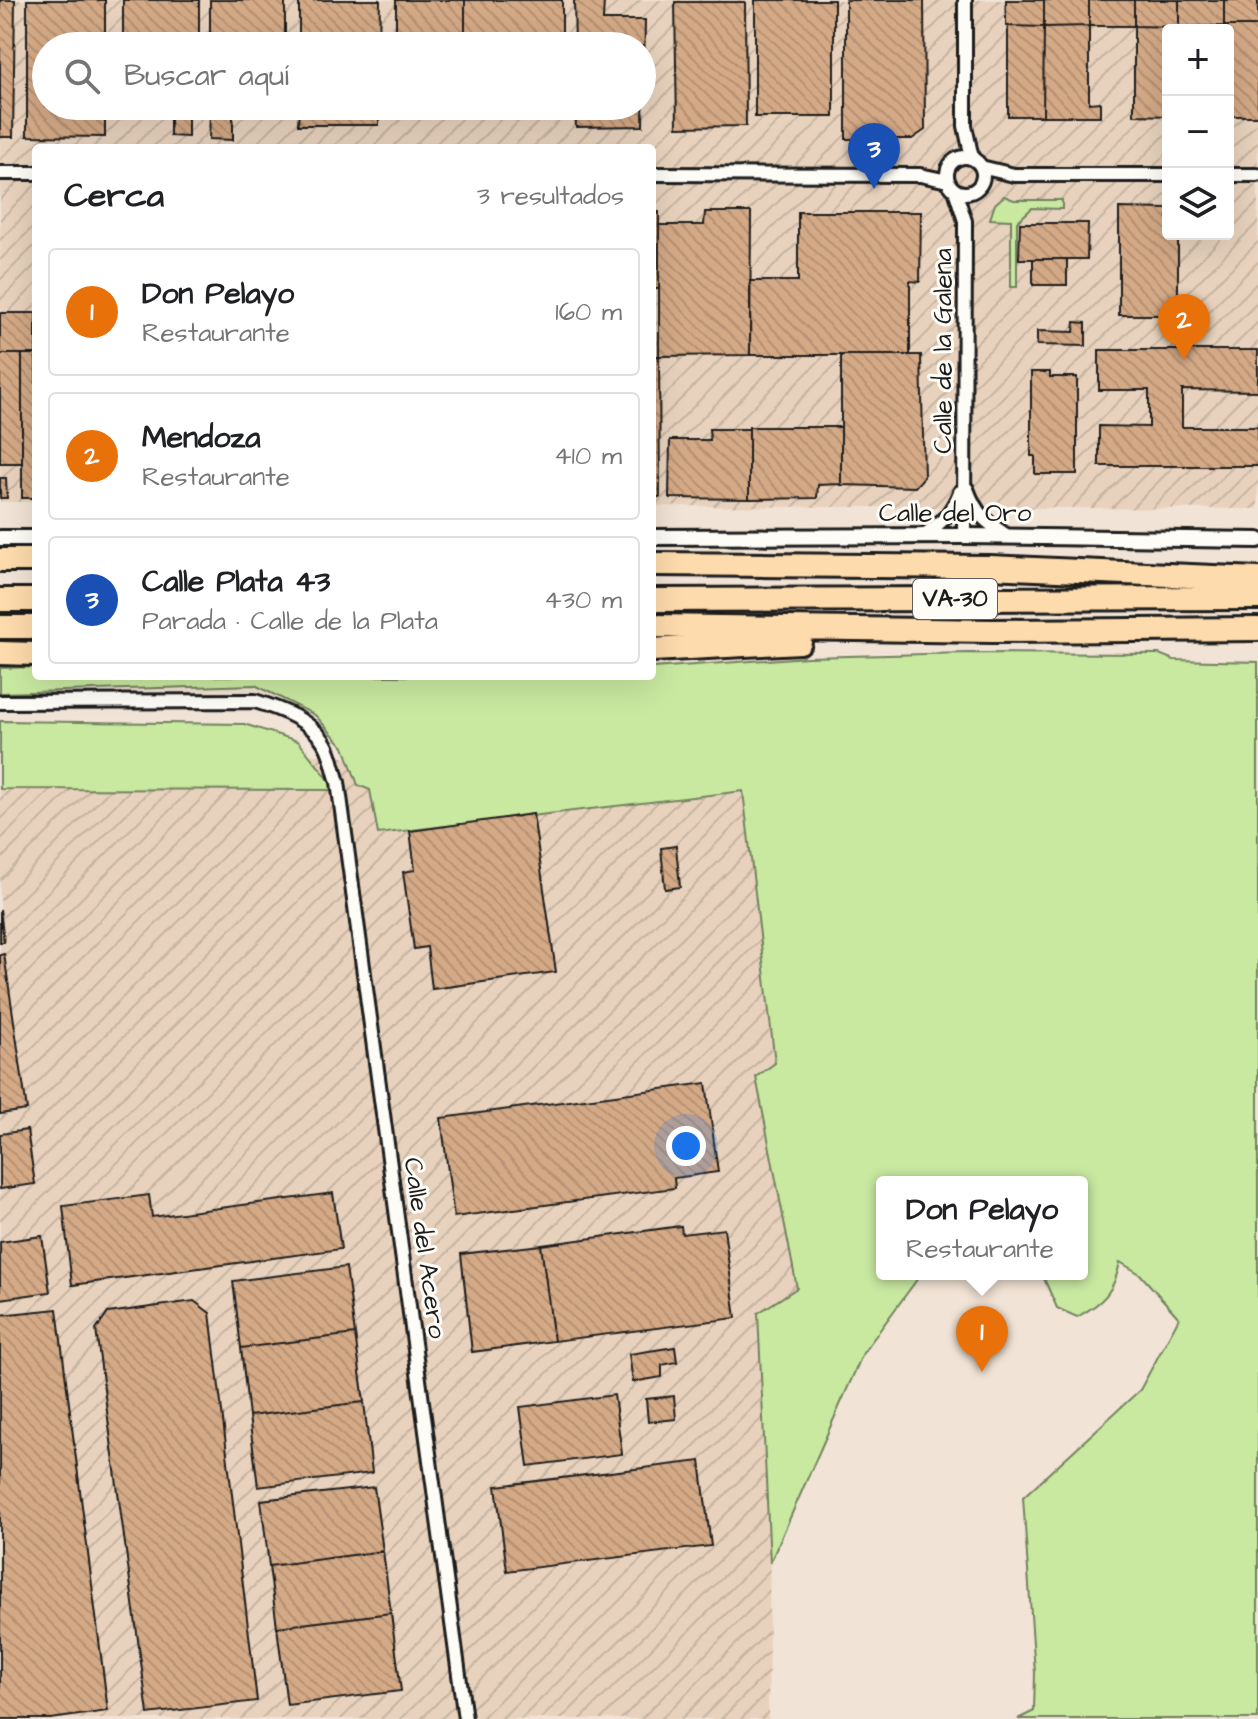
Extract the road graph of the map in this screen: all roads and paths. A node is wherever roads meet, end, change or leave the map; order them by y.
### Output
1 (965, 0) edge
2 (965, 126) junction
3 (952, 162) junction
4 (977, 162) junction
5 (0, 173) edge
6 (32, 173) edge
7 (656, 174) edge
8 (920, 175) junction
9 (1014, 175) junction
10 (1162, 175) edge
11 (1234, 175) edge
12 (1258, 175) edge
13 (951, 186) junction
14 (979, 187) junction
15 (965, 221) junction
16 (964, 482) junction
17 (922, 536) junction
18 (964, 536) junction
19 (656, 537) edge
20 (1009, 537) junction
21 (0, 538) edge
22 (32, 538) edge
23 (1258, 540) edge
24 (0, 560) edge
25 (32, 560) edge
26 (656, 564) edge
27 (1258, 579) edge
28 (1258, 598) edge
29 (0, 600) edge
30 (32, 600) edge
31 (656, 600) edge
32 (656, 626) edge
33 (0, 627) edge
34 (32, 627) edge
35 (1258, 629) edge
36 (993, 631) junction
37 (656, 650) edge
38 (0, 653) edge
39 (32, 654) edge
40 (0, 702) edge
41 (464, 1719) edge

1 - 2 street
2 - 3 street
2 - 4 street
3 - 4 street
3 - 8 street
3 - 13 street
4 - 9 street
4 - 14 street
5 - 6 street
7 - 8 street
8 - 13 street
9 - 10 street
9 - 14 street
11 - 12 street
13 - 14 street
13 - 15 street, Calle de la Galena
14 - 15 street, Calle de la Galena
15 - 16 street, Calle de la Galena
16 - 17 street, Calle de la Galena
16 - 18 street, Calle de la Galena
16 - 20 street, Calle de la Galena
17 - 18 street, Calle del Oro
17 - 19 street, Calle del Oro
18 - 20 street, Calle del Oro
20 - 23 street, Calle del Oro
21 - 22 street
24 - 25 highway
26 - 27 highway
28 - 31 highway, VA-30
29 - 30 highway
32 - 36 highway, VA-30
33 - 34 highway
35 - 36 highway, VA-30
36 - 37 highway
38 - 39 highway
40 - 41 street, Calle del Acero

